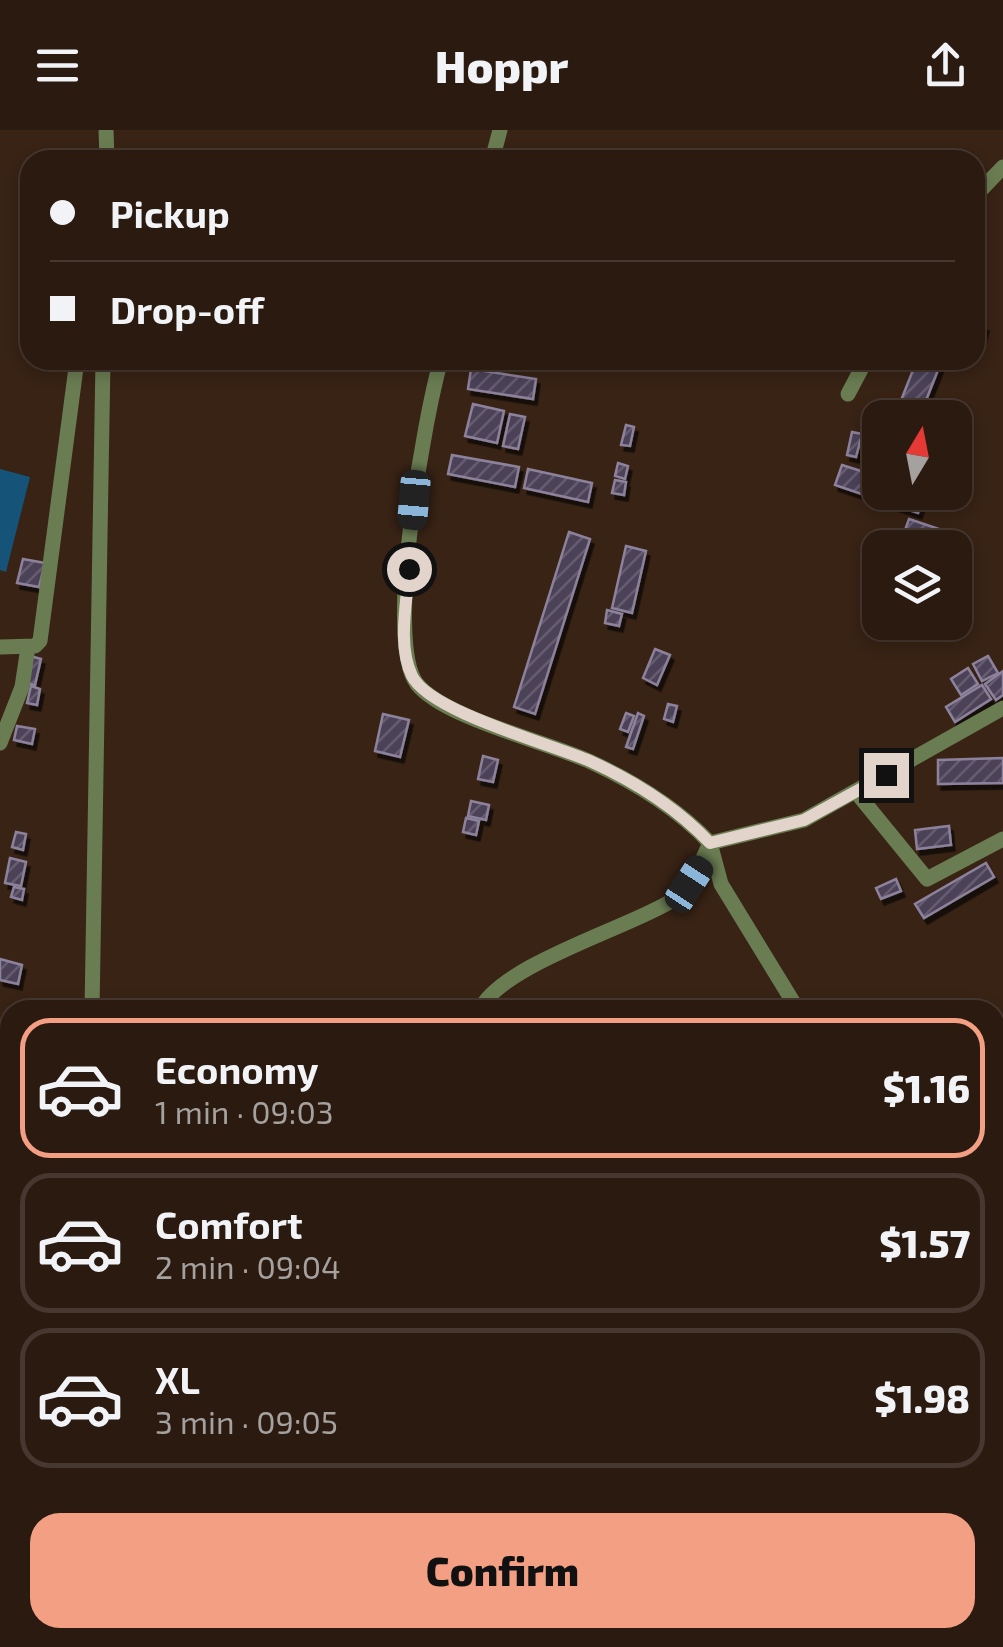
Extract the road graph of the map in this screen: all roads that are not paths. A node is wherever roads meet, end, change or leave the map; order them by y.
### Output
1 (1003, 167) edge
2 (985, 186) edge
3 (76, 370) edge
4 (103, 370) edge
5 (439, 370) edge
6 (861, 370) edge
7 (848, 394) dead end
8 (28, 646) junction
9 (0, 647) edge
10 (1003, 708) edge
11 (0, 743) edge
12 (856, 792) junction
13 (1003, 839) edge
14 (710, 843) junction
15 (92, 1000) edge
16 (491, 1000) edge
17 (792, 1000) edge

1 - 2 street
3 - 8 street
4 - 15 street
5 - 14 street
6 - 7 street
8 - 9 street
8 - 11 street
10 - 12 street
12 - 13 street
12 - 14 street
14 - 16 street
14 - 17 street

